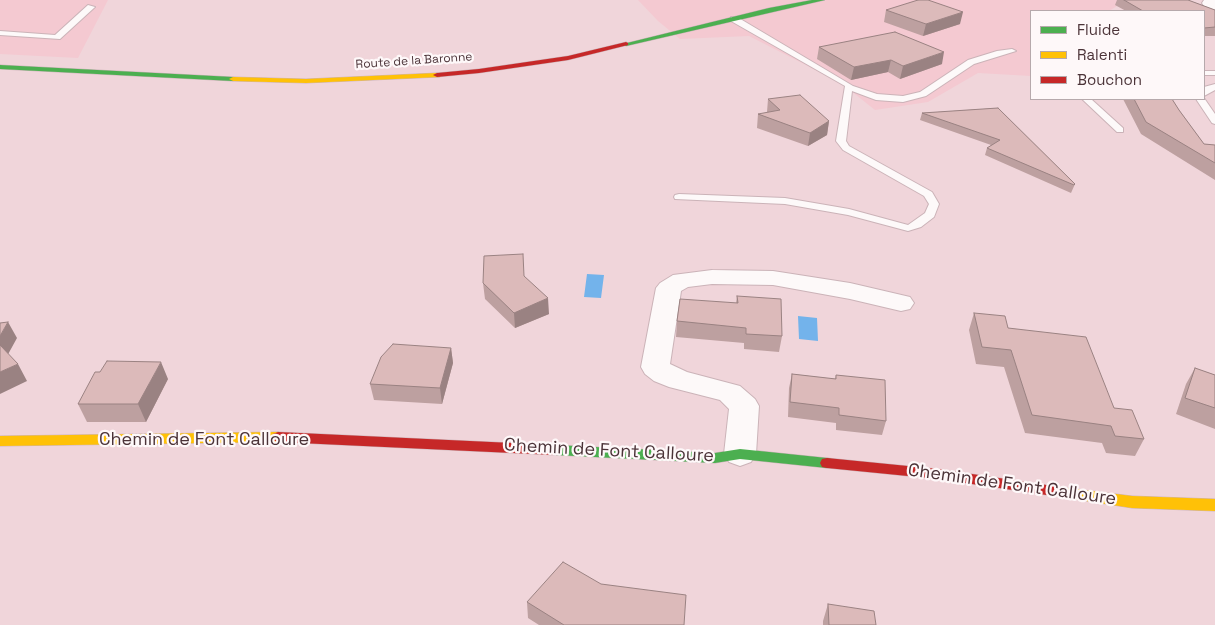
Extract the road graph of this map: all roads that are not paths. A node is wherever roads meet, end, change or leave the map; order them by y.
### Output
1 (822, 0) edge
2 (1213, 0) edge
3 (91, 7) dead end
4 (1215, 11) edge
5 (734, 19) junction
6 (0, 33) edge
7 (1012, 51) dead end
8 (0, 67) edge
9 (849, 87) junction
10 (1087, 100) edge
11 (1201, 100) edge
12 (1215, 122) edge
13 (1120, 130) dead end
14 (679, 196) dead end
15 (901, 303) dead end
16 (0, 441) edge
17 (740, 454) junction
18 (1215, 505) edge

1 - 5 main road, Route de la Baronne
2 - 4 street
3 - 6 lane
5 - 8 main road, Route de la Baronne
5 - 9 lane
7 - 9 lane
9 - 14 lane
10 - 13 lane
11 - 12 lane
15 - 17 street
16 - 17 main road, Chemin de Font Calloure
17 - 18 main road, Chemin de Font Calloure

